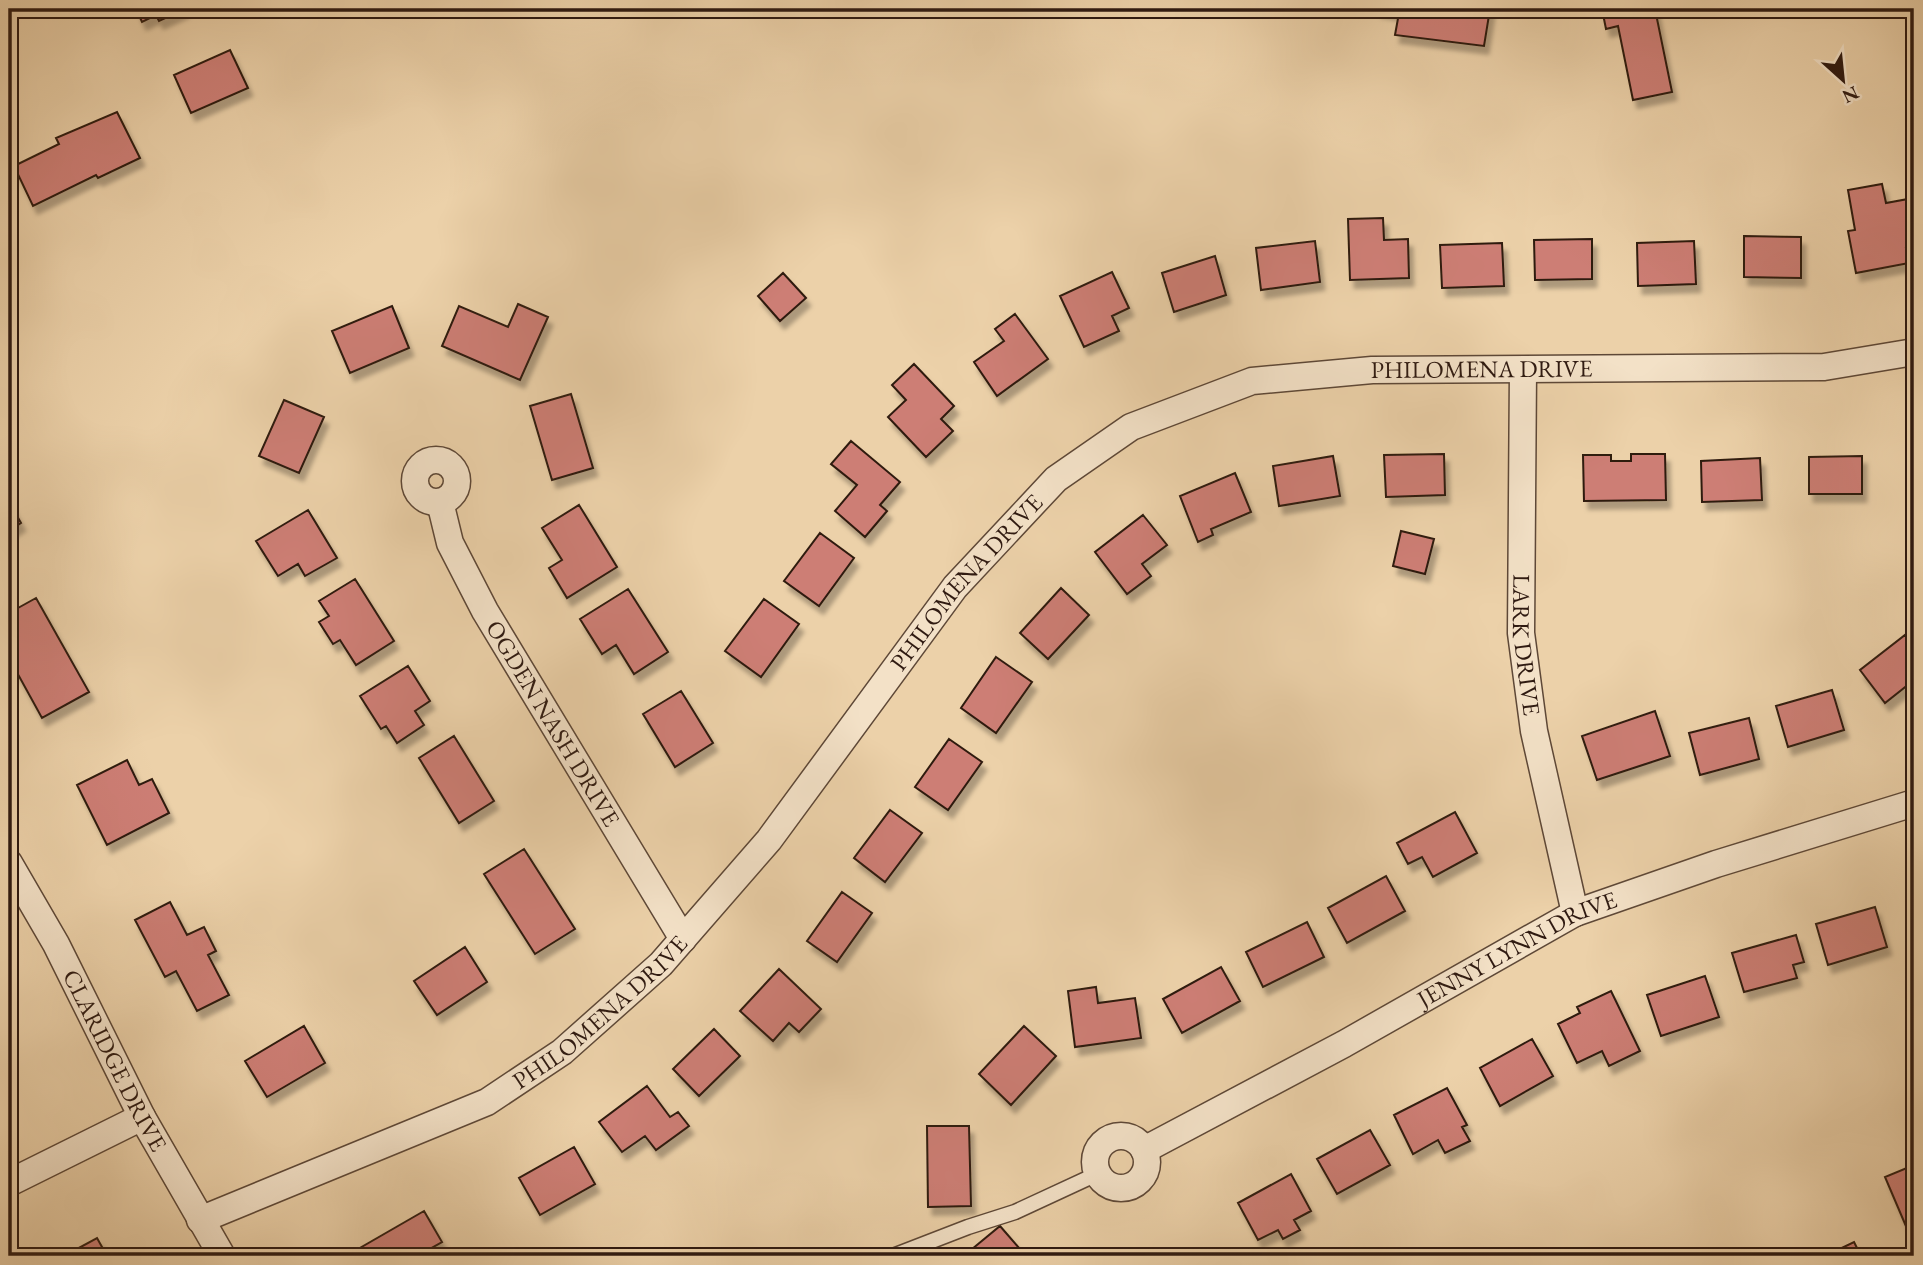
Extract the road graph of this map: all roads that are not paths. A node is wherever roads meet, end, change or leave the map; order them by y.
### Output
1 (1914, 352) edge
2 (1523, 370) junction
3 (440, 502) dead end
4 (1914, 803) edge
5 (9, 863) edge
6 (1575, 913) junction
7 (683, 939) junction
8 (142, 1117) junction
9 (1144, 1150) junction
10 (1097, 1174) junction
11 (9, 1183) edge
12 (200, 1220) junction
13 (222, 1256) edge
14 (893, 1256) edge

1 - 2 street, PHILOMENA DRIVE
2 - 6 street, LARK DRIVE
2 - 7 street, PHILOMENA DRIVE
3 - 7 street, OGDEN NASH DRIVE
4 - 6 street, JENNY LYNN DRIVE
5 - 8 street, CLARIDGE DRIVE
6 - 9 street, JENNY LYNN DRIVE
7 - 12 street, PHILOMENA DRIVE
8 - 11 street
8 - 12 street, CLARIDGE DRIVE
9 - 10 street
9 - 10 street
10 - 14 lane
12 - 13 street, CLARIDGE DRIVE

